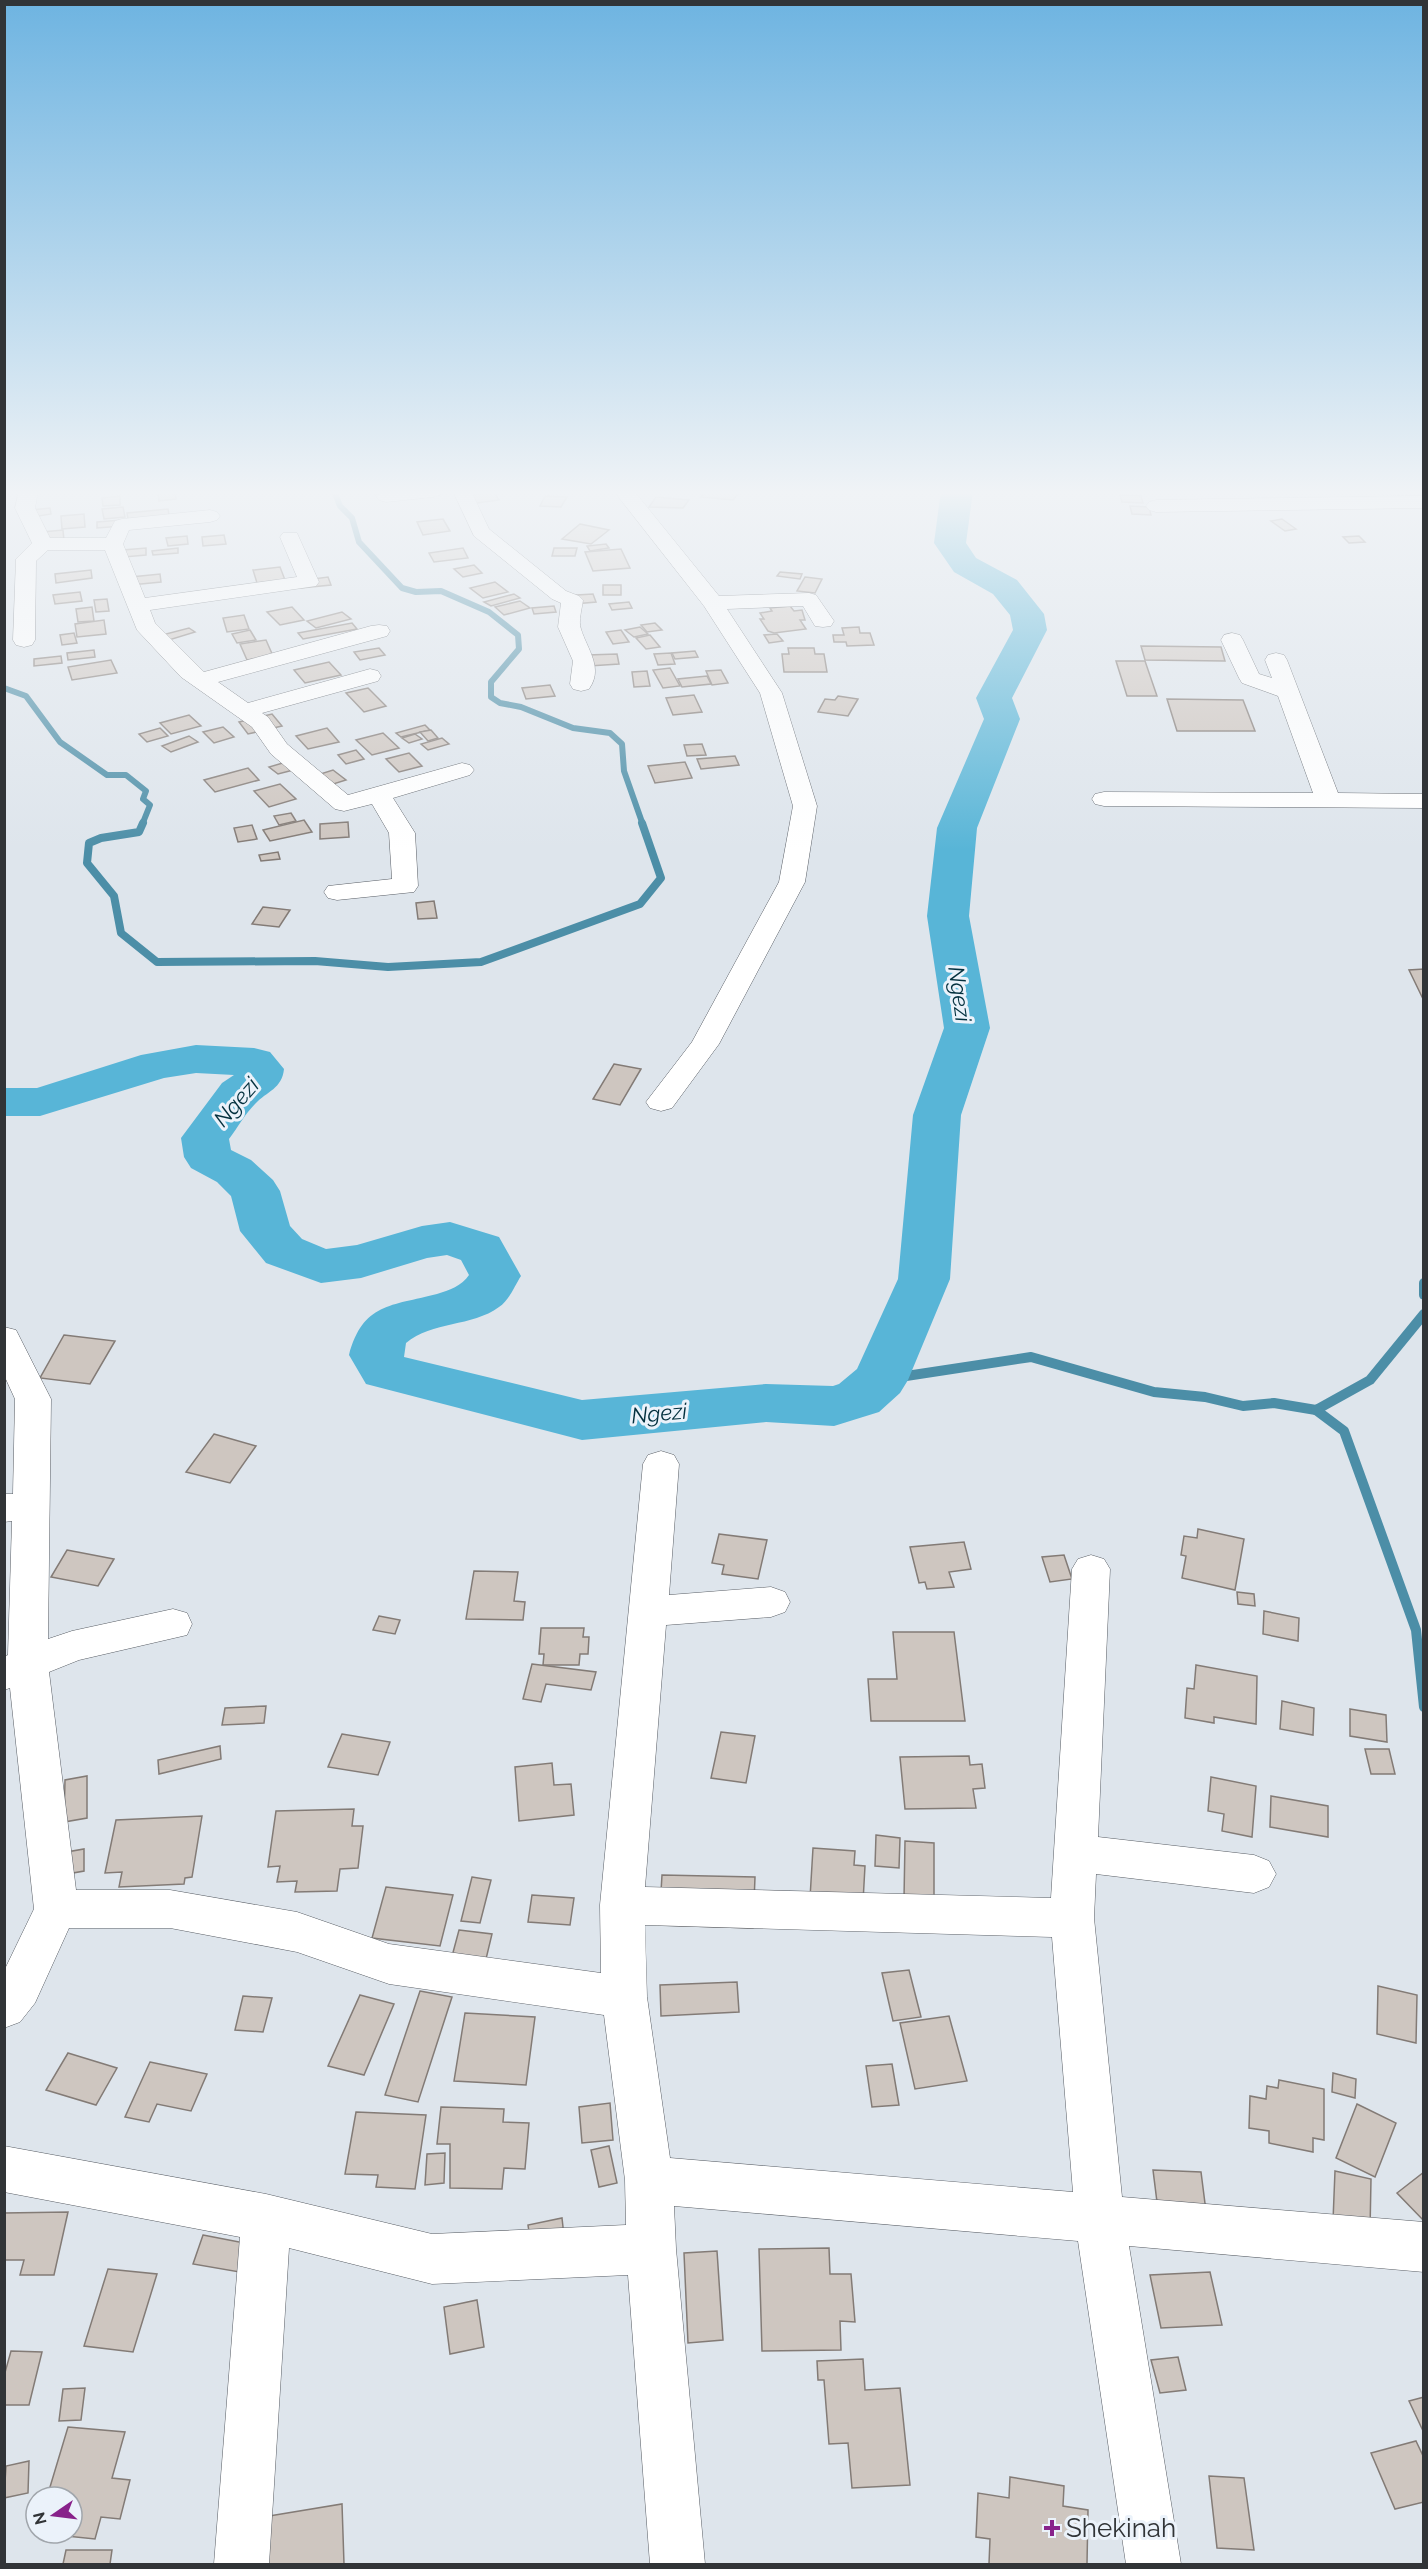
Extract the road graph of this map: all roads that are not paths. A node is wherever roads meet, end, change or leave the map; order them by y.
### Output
1 (25, 611) edge
2 (140, 611) edge
3 (571, 611) edge
4 (718, 611) edge
5 (817, 611) edge
6 (823, 621) dead end
7 (379, 631) dead end
8 (24, 640) dead end
9 (1232, 640) dead end
10 (1276, 660) dead end
11 (370, 676) dead end
12 (200, 680) junction
13 (581, 684) dead end
14 (1290, 692) junction
15 (244, 711) junction
16 (462, 770) dead end
17 (378, 794) junction
18 (1104, 799) dead end
19 (1328, 800) junction
20 (1424, 801) edge
21 (337, 892) dead end
22 (661, 1102) dead end
23 (4, 1338) edge
24 (661, 1464) dead end
25 (18, 1507) edge
26 (1091, 1569) dead end
27 (771, 1602) dead end
28 (648, 1612) junction
29 (173, 1624) dead end
30 (16, 1670) edge
31 (1075, 1853) junction
32 (1254, 1875) dead end
33 (622, 1905) junction
34 (56, 1909) junction
35 (1072, 1918) junction
36 (624, 1997) junction
37 (4, 2007) edge
38 (4, 2169) edge
39 (649, 2180) junction
40 (266, 2218) junction
41 (1100, 2220) junction
42 (1424, 2247) edge
43 (651, 2248) junction
44 (241, 2565) edge
45 (678, 2565) edge
46 (1154, 2565) edge

1 - 8 street
2 - 12 street
3 - 13 street
4 - 22 street
5 - 6 street
7 - 12 street
9 - 14 street
10 - 14 street
11 - 15 street
12 - 15 street
14 - 19 street
15 - 17 street
16 - 17 street
17 - 21 street
18 - 19 street
19 - 20 street
23 - 25 street
24 - 28 street
25 - 30 street
26 - 31 street
27 - 28 street
28 - 33 street
29 - 30 street
30 - 34 street
31 - 32 street
31 - 35 street
33 - 35 street
33 - 36 street
34 - 36 street
34 - 37 street
35 - 41 street
36 - 39 street
38 - 40 street
39 - 41 street
39 - 43 street
40 - 43 street
40 - 44 street
41 - 42 street
41 - 46 street
43 - 45 street

